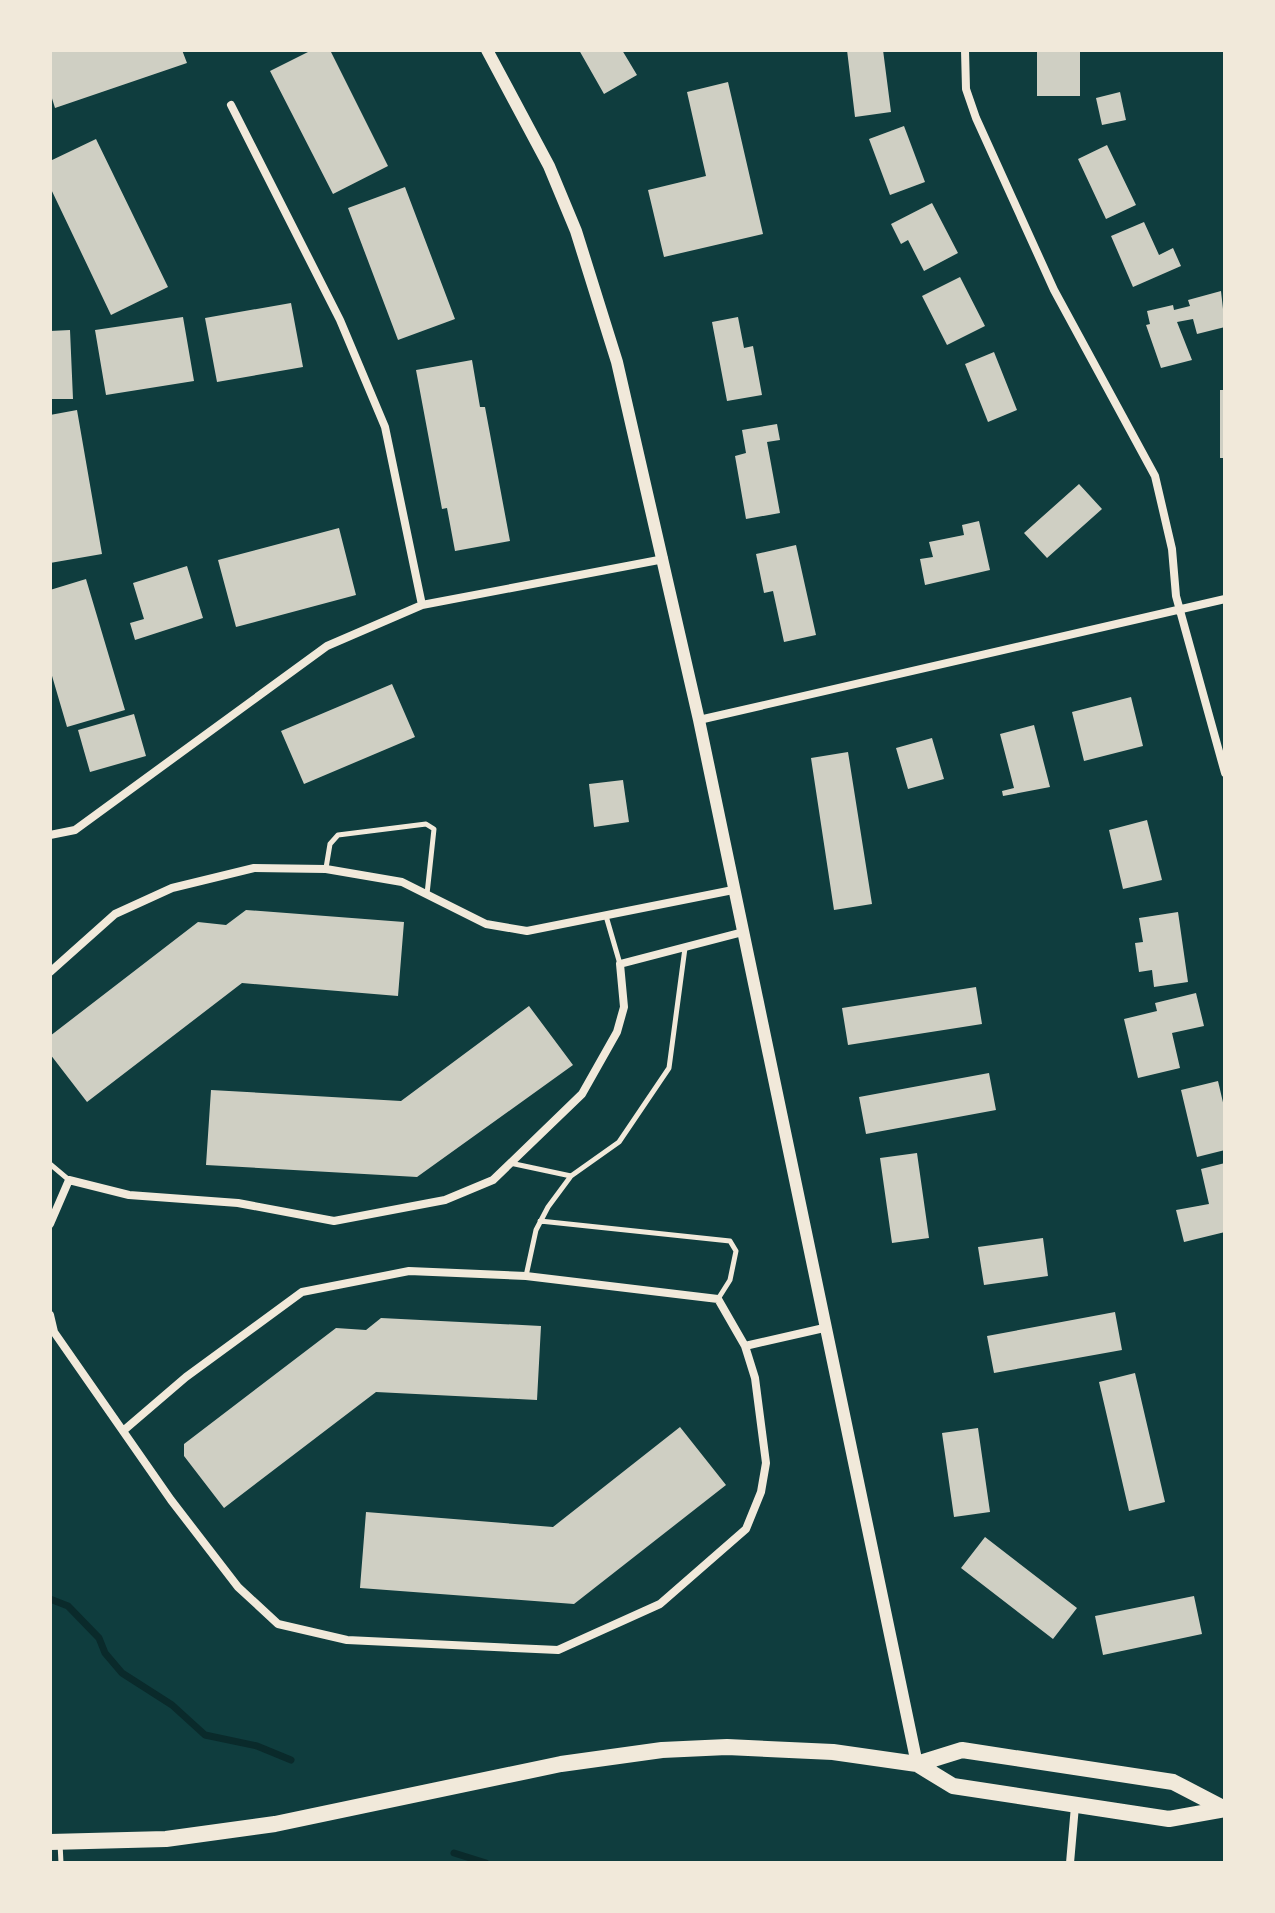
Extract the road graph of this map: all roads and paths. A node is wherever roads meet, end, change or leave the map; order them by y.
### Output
1 (487, 50) edge
2 (965, 50) edge
3 (231, 105) dead end
4 (664, 559) junction
5 (1225, 599) edge
6 (422, 605) junction
7 (1179, 610) junction
8 (699, 720) junction
9 (1225, 773) edge
10 (50, 835) edge
11 (326, 869) junction
12 (733, 890) junction
13 (427, 894) junction
14 (606, 916) junction
15 (743, 932) junction
16 (685, 947) junction
17 (620, 964) junction
18 (50, 972) edge
19 (510, 1163) junction
20 (50, 1164) edge
21 (571, 1176) junction
22 (69, 1180) junction
23 (540, 1221) junction
24 (50, 1224) edge
25 (526, 1276) junction
26 (718, 1299) junction
27 (50, 1315) edge
28 (824, 1328) junction
29 (745, 1346) junction
30 (123, 1431) junction
31 (917, 1764) junction
32 (1075, 1806) junction
33 (1225, 1809) edge
34 (55, 1842) edge
35 (61, 1863) edge
36 (1070, 1863) edge

1 - 4 street
2 - 7 street
3 - 6 street
4 - 6 street
4 - 8 street
5 - 7 street
6 - 10 street
7 - 8 street
7 - 9 street
8 - 12 street
11 - 13 street
11 - 13 lane
11 - 18 street
12 - 14 street
12 - 15 street
13 - 14 street
14 - 17 lane
15 - 16 street
15 - 28 street
16 - 17 street
16 - 21 lane
17 - 19 street
19 - 21 lane
19 - 22 street
20 - 22 lane
21 - 23 lane
22 - 24 street
23 - 25 lane
23 - 26 lane
25 - 26 street
25 - 30 street
26 - 29 street
27 - 30 street
28 - 29 street
28 - 31 street
29 - 30 street
31 - 32 main road
31 - 33 main road
31 - 34 main road
32 - 33 main road
32 - 36 street
34 - 35 lane

